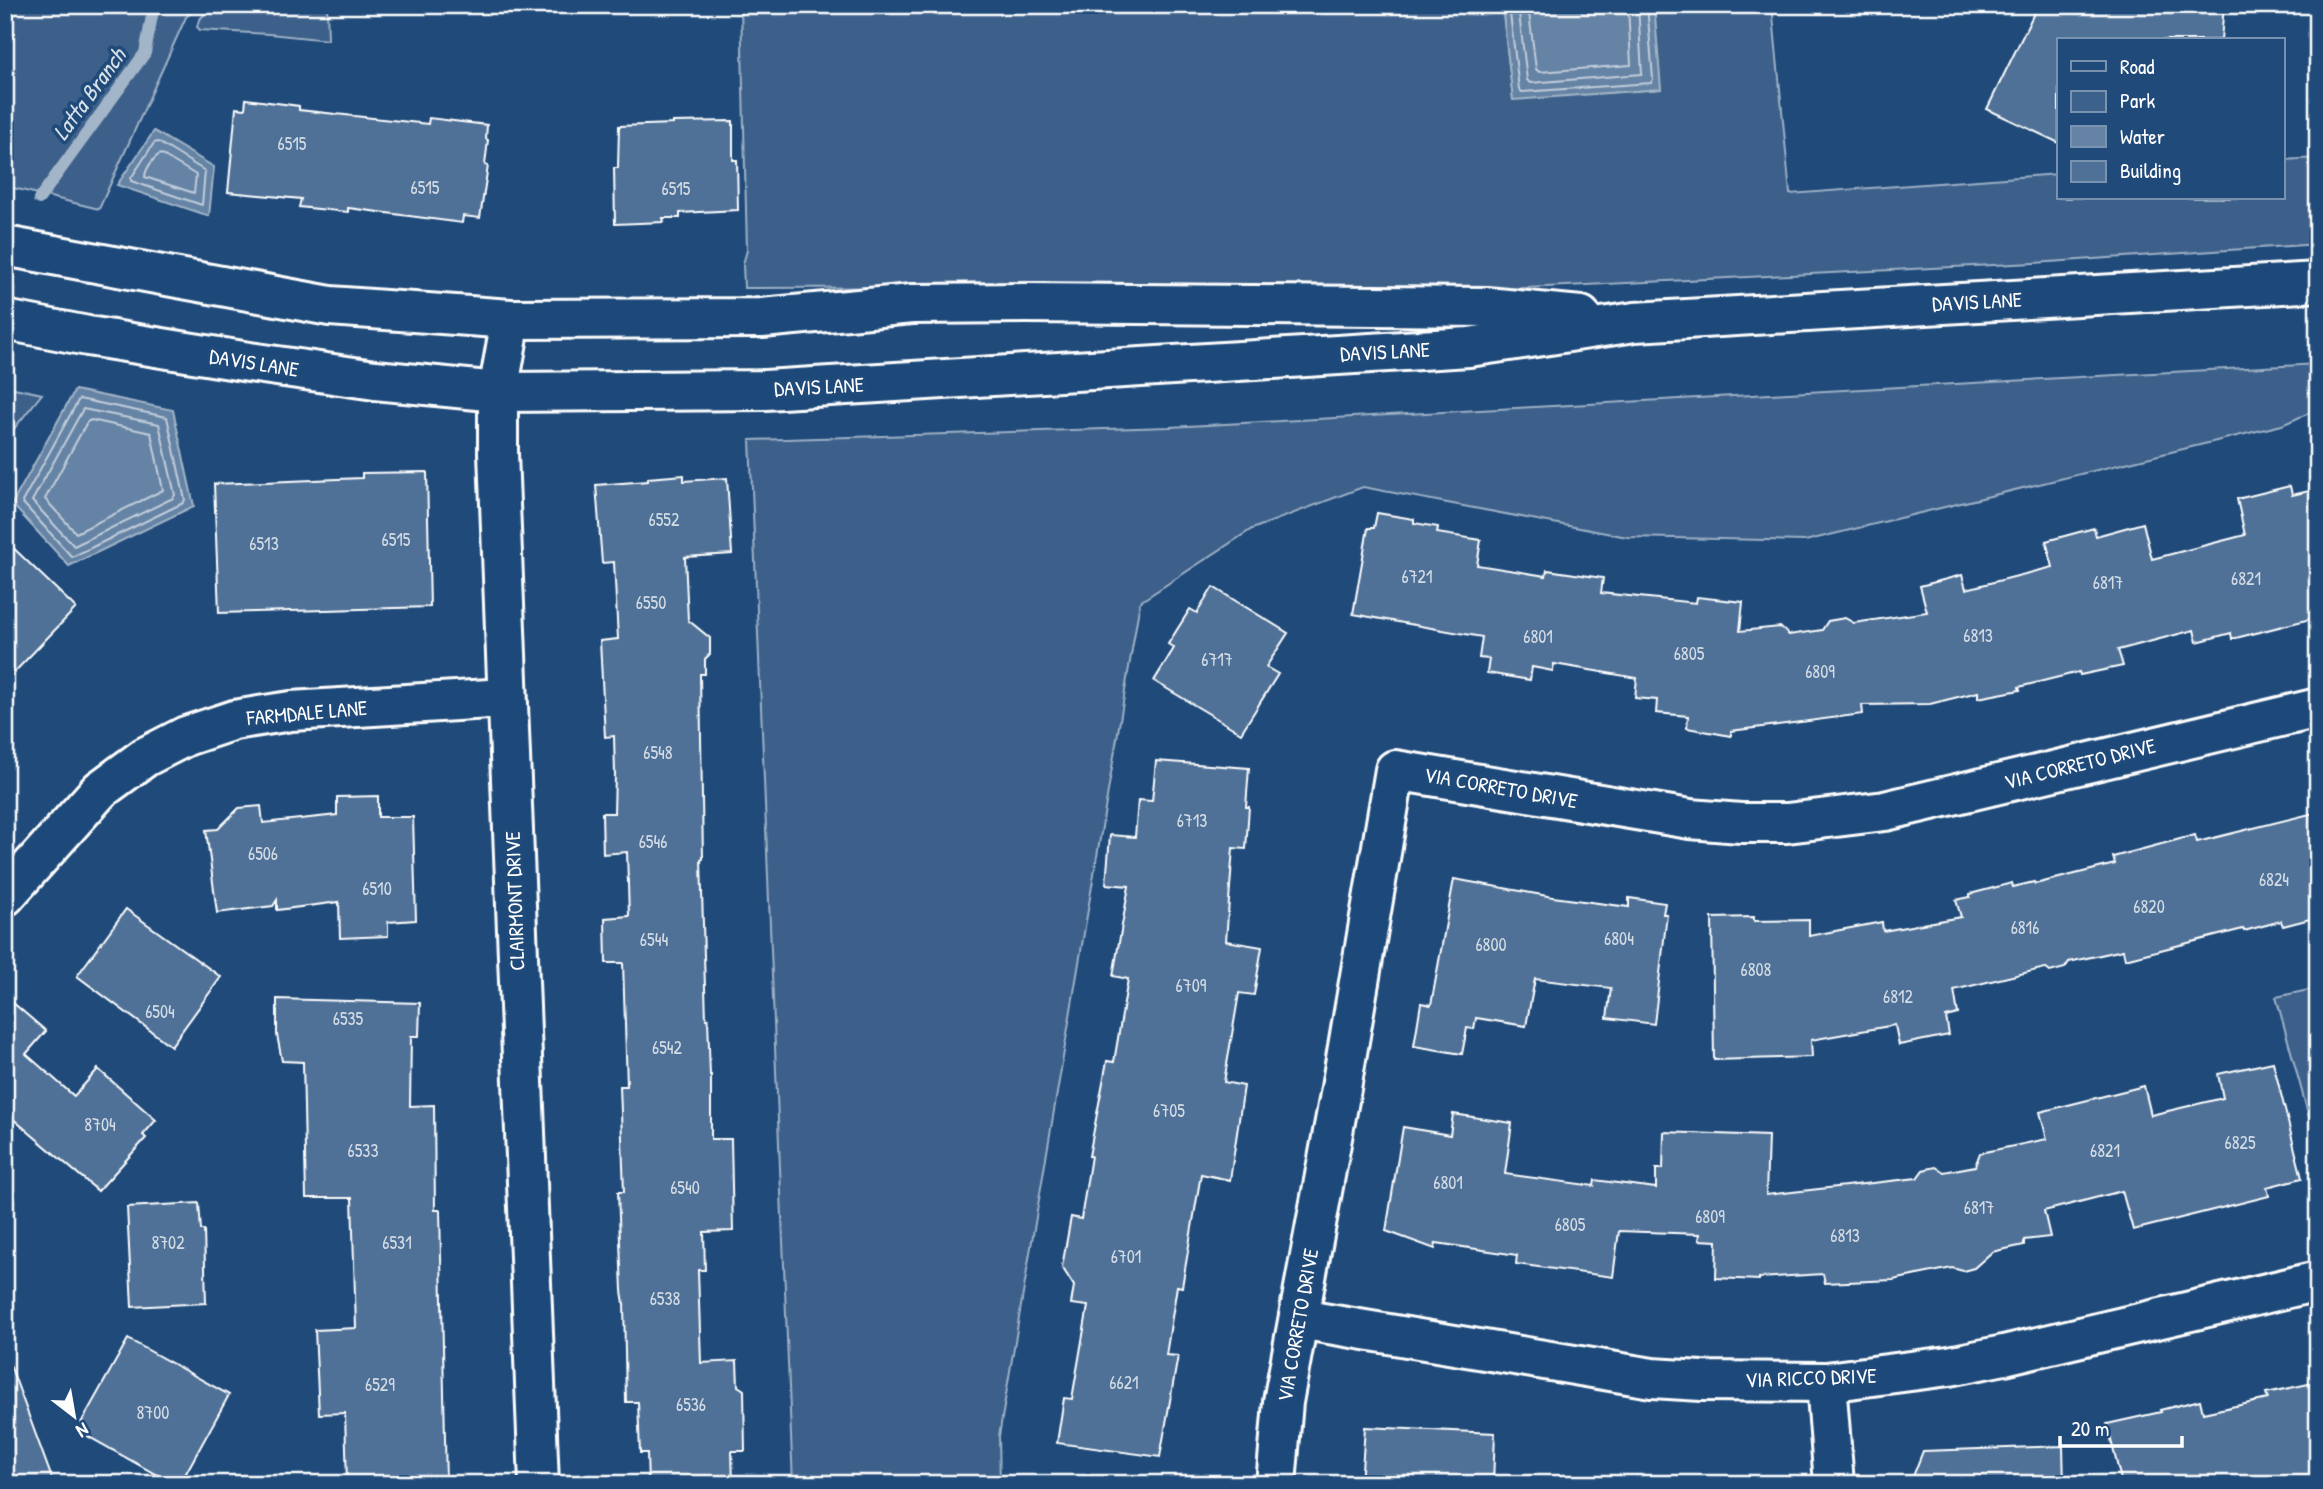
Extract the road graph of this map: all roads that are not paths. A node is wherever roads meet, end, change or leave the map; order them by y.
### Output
1 (5, 246) edge
2 (2318, 282) edge
3 (511, 319) junction
4 (5, 320) edge
5 (1635, 322) junction
6 (498, 392) junction
7 (506, 698) junction
8 (2318, 708) edge
9 (5, 896) edge
10 (2318, 1281) edge
11 (1299, 1319) junction
12 (1826, 1381) junction
13 (539, 1484) edge
14 (1276, 1484) edge
15 (1834, 1484) edge

1 - 3 street, DAVIS LANE
2 - 5 street, DAVIS LANE
3 - 5 street, DAVIS LANE
3 - 6 street, CLAIRMONT DRIVE
4 - 6 street, DAVIS LANE
5 - 6 street, DAVIS LANE
6 - 7 street, CLAIRMONT DRIVE
7 - 9 street, FARMDALE LANE
7 - 13 street, CLAIRMONT DRIVE
8 - 11 street, VIA CORRETO DRIVE
10 - 12 street, VIA RICCO DRIVE
11 - 12 street, VIA RICCO DRIVE
11 - 14 street, VIA CORRETO DRIVE
12 - 15 street

